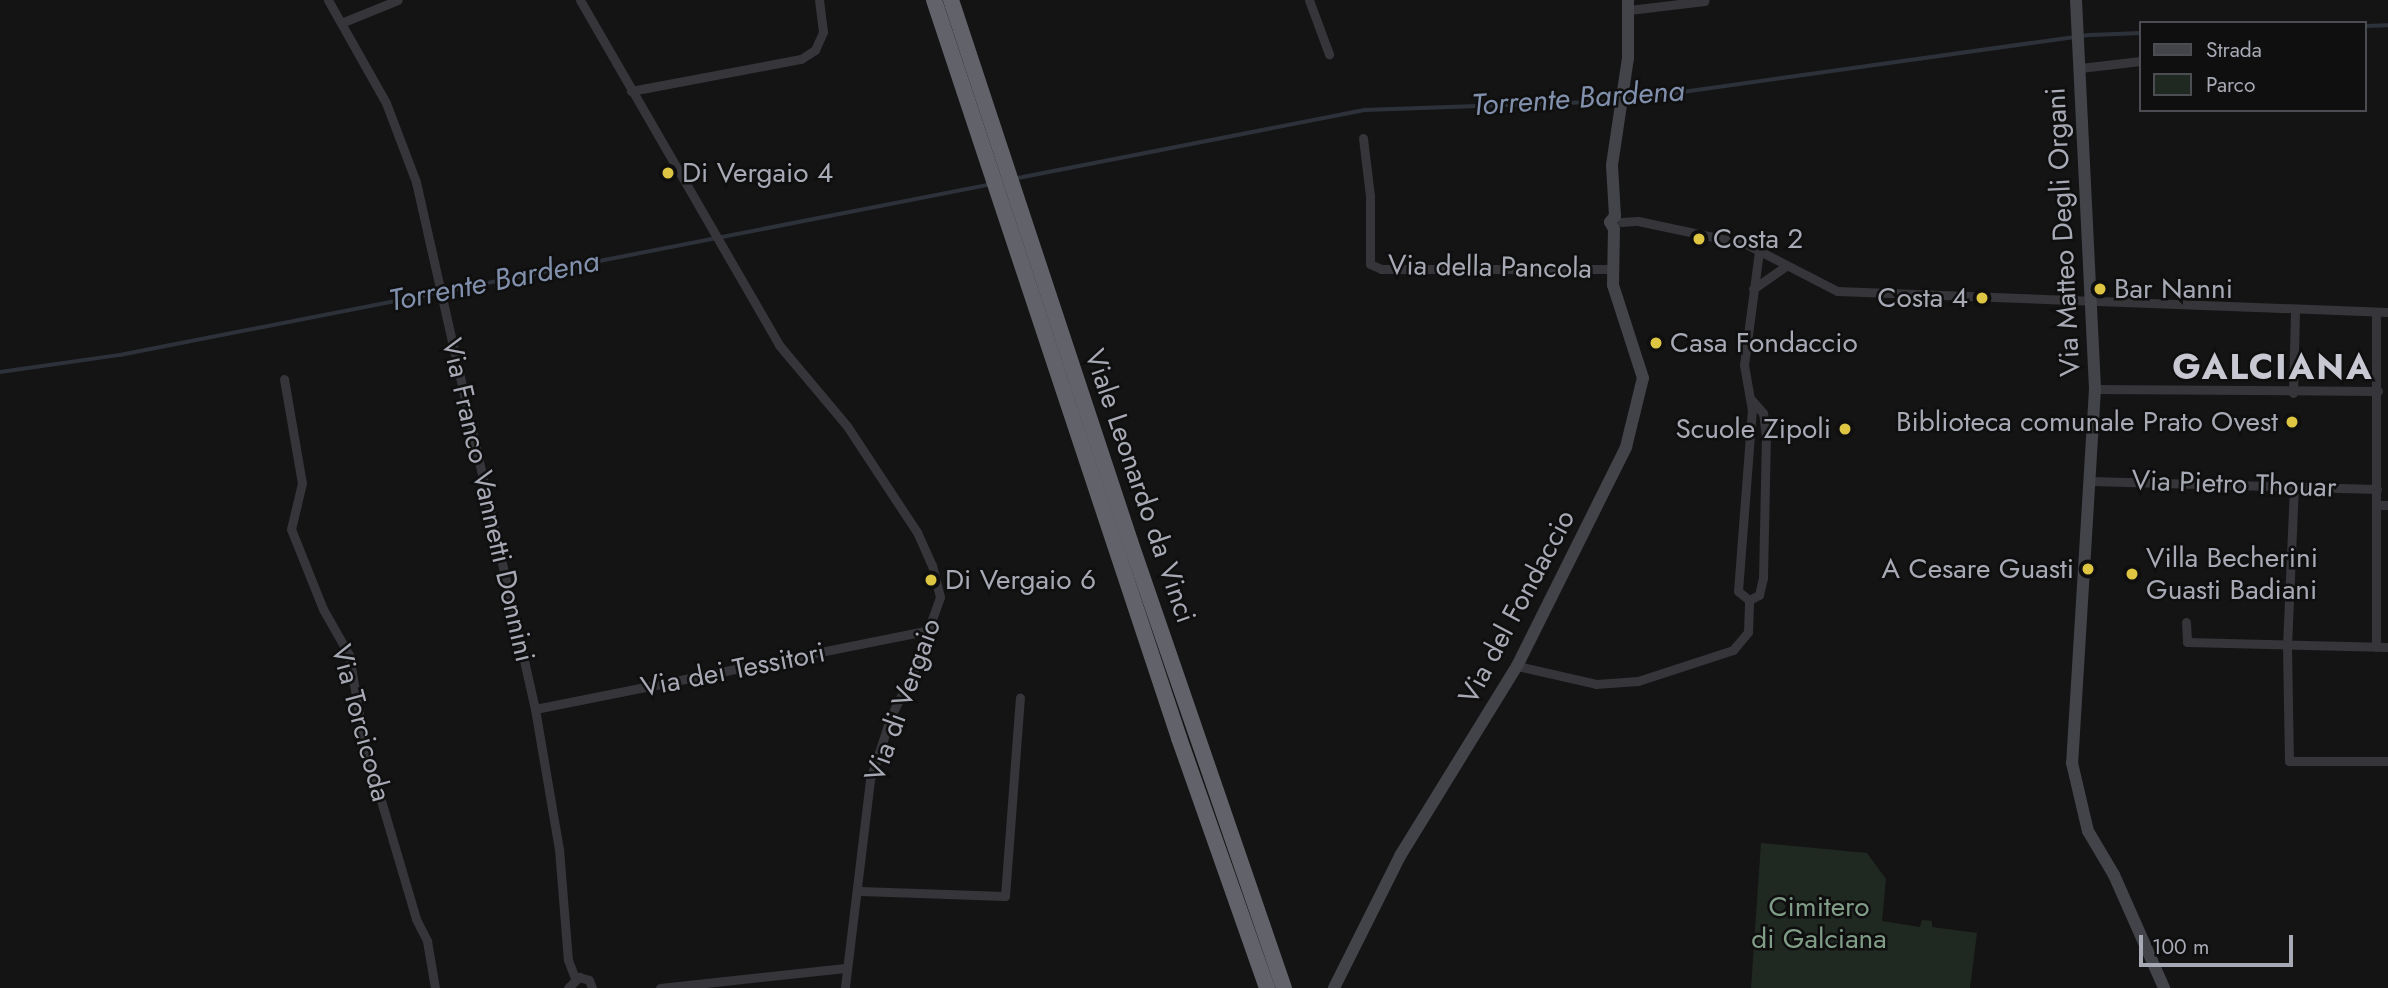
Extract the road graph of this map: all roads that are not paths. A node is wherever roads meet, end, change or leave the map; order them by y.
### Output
1 (328, 0) edge
2 (398, 0) edge
3 (580, 0) edge
4 (820, 0) edge
5 (934, 0) edge
6 (951, 0) edge
7 (1310, 0) edge
8 (2076, 0) edge
9 (1704, 2) edge
10 (1629, 5) edge
11 (341, 23) junction
12 (1329, 54) dead end
13 (2140, 61) edge
14 (2080, 68) junction
15 (631, 91) junction
16 (1363, 138) dead end
17 (1617, 222) junction
18 (1759, 251) junction
19 (1786, 266) junction
20 (1612, 269) junction
21 (1751, 291) junction
22 (2090, 302) junction
23 (2295, 310) junction
24 (2376, 312) junction
25 (2388, 312) edge
26 (284, 379) dead end
27 (2095, 388) junction
28 (2378, 391) junction
29 (2293, 393) junction
30 (1750, 398) junction
31 (1751, 421) junction
32 (1766, 425) junction
33 (2091, 481) junction
34 (2294, 486) junction
35 (2377, 489) junction
36 (2377, 505) junction
37 (2388, 505) edge
38 (1749, 600) junction
39 (2186, 622) dead end
40 (930, 631) junction
41 (2287, 647) junction
42 (2376, 647) junction
43 (2388, 647) edge
44 (1517, 666) junction
45 (1020, 698) dead end
46 (535, 709) junction
47 (2388, 761) edge
48 (860, 891) junction
49 (845, 968) junction
50 (575, 978) junction
51 (1335, 987) edge
52 (435, 988) edge
53 (568, 988) edge
54 (592, 988) edge
55 (660, 988) edge
56 (845, 988) edge
57 (1267, 988) edge
58 (1284, 988) edge
59 (2164, 988) edge

1 - 11 street, Via Franco Vannetti Donnini
2 - 11 street
3 - 15 street, Via di Vergaio
4 - 15 street
5 - 57 highway, Viale Leonardo da Vinci
6 - 58 highway, Viale Leonardo da Vinci
7 - 12 street
8 - 14 street, Via Matteo Degli Organi
9 - 10 street
10 - 17 street, Via del Fondaccio
11 - 46 street, Via Franco Vannetti Donnini
13 - 14 street
14 - 22 street, Via Matteo Degli Organi
15 - 40 street, Via di Vergaio
16 - 20 street, Via della Pancola
17 - 18 street
17 - 20 street, Via del Fondaccio
18 - 19 street
18 - 21 street
19 - 21 street
19 - 22 street
20 - 44 street, Via del Fondaccio
21 - 30 street
22 - 23 street
22 - 27 street, Via Matteo Degli Organi
23 - 24 street
23 - 29 street
24 - 25 street
24 - 28 street
26 - 52 street, Via Torcicoda
27 - 29 street
27 - 33 street, Via Matteo Degli Organi
28 - 29 street
28 - 35 street
30 - 31 street
30 - 32 street
31 - 32 street
31 - 38 street
32 - 38 street
33 - 34 street, Via Pietro Thouar
33 - 59 street, Via Matteo Degli Organi
34 - 35 street, Via Pietro Thouar
34 - 41 street
35 - 36 street
36 - 37 street
36 - 42 street
38 - 44 street
39 - 41 street
40 - 46 street, Via dei Tessitori
40 - 48 street, Via di Vergaio
41 - 42 street
41 - 47 street
42 - 43 street
44 - 51 street, Via del Fondaccio
45 - 48 street
46 - 50 street, Via Franco Vannetti Donnini
48 - 49 street, Via di Vergaio
49 - 55 street
49 - 56 street, Via di Vergaio
50 - 53 street
50 - 54 street

